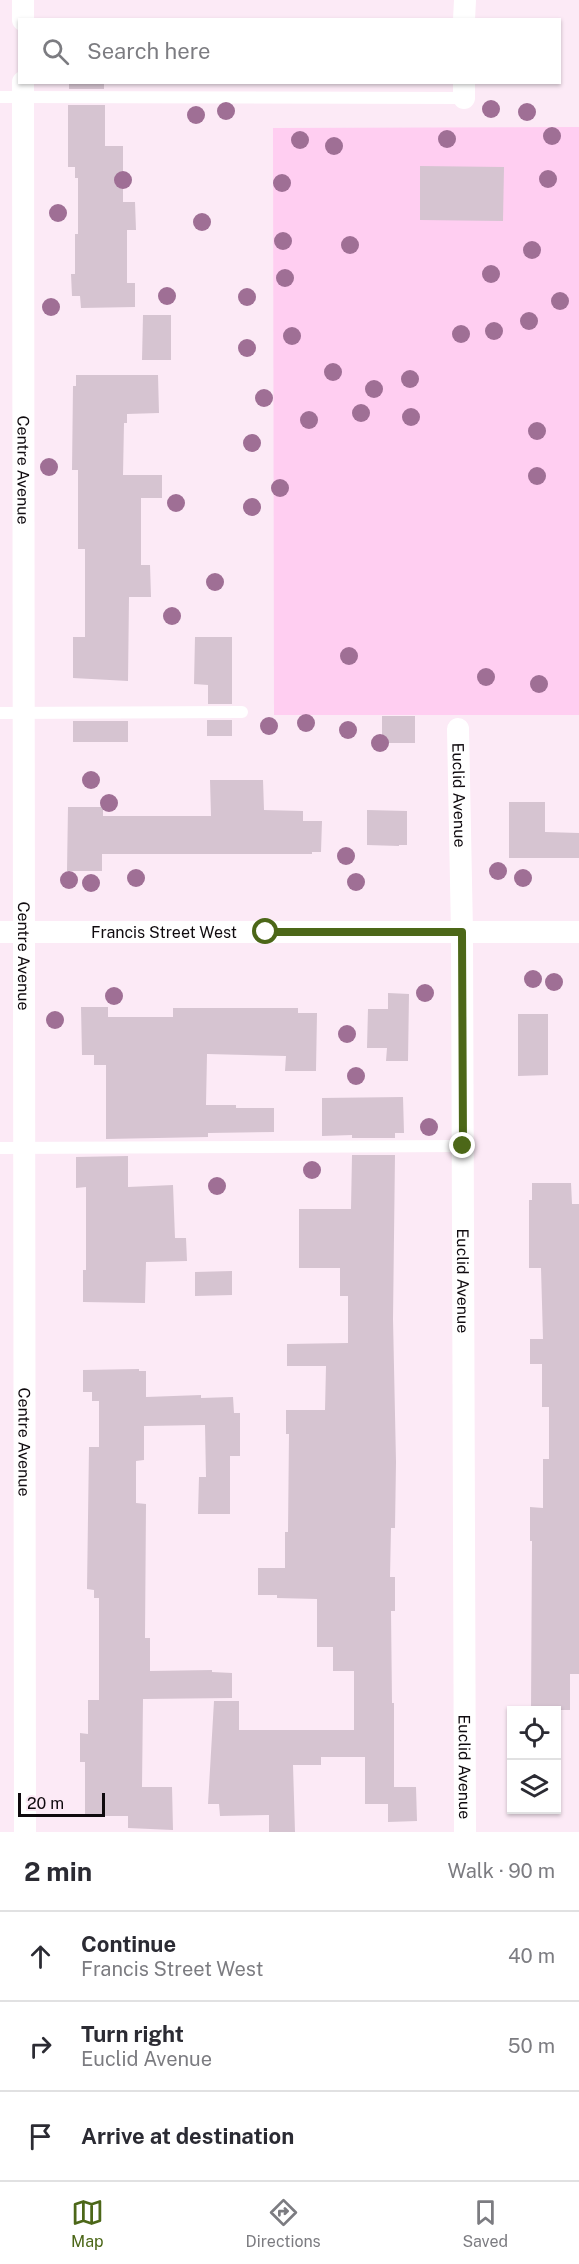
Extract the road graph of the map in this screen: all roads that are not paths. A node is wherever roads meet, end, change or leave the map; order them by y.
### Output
1 (23, 0) edge
2 (465, 0) edge
3 (23, 18) edge
4 (465, 18) edge
5 (23, 90) edge
6 (464, 90) edge
7 (0, 97) edge
8 (242, 712) dead end
9 (0, 713) edge
10 (24, 713) junction
11 (458, 729) dead end
12 (0, 932) edge
13 (24, 932) junction
14 (462, 932) junction
15 (579, 932) edge
16 (463, 1146) junction
17 (0, 1148) edge
18 (24, 1148) junction
19 (25, 1832) edge
20 (465, 1832) edge

1 - 3 street
2 - 4 street
5 - 6 lane
5 - 7 lane
5 - 10 street, Centre Avenue
8 - 10 lane
9 - 10 lane
10 - 13 street, Centre Avenue
11 - 14 street, Euclid Avenue
12 - 13 street, Francis Street West
13 - 14 street, Francis Street West
13 - 18 street, Centre Avenue
14 - 15 street, Francis Street West
14 - 16 street, Euclid Avenue
16 - 18 lane
16 - 20 street, Euclid Avenue
17 - 18 lane
18 - 19 street, Centre Avenue

